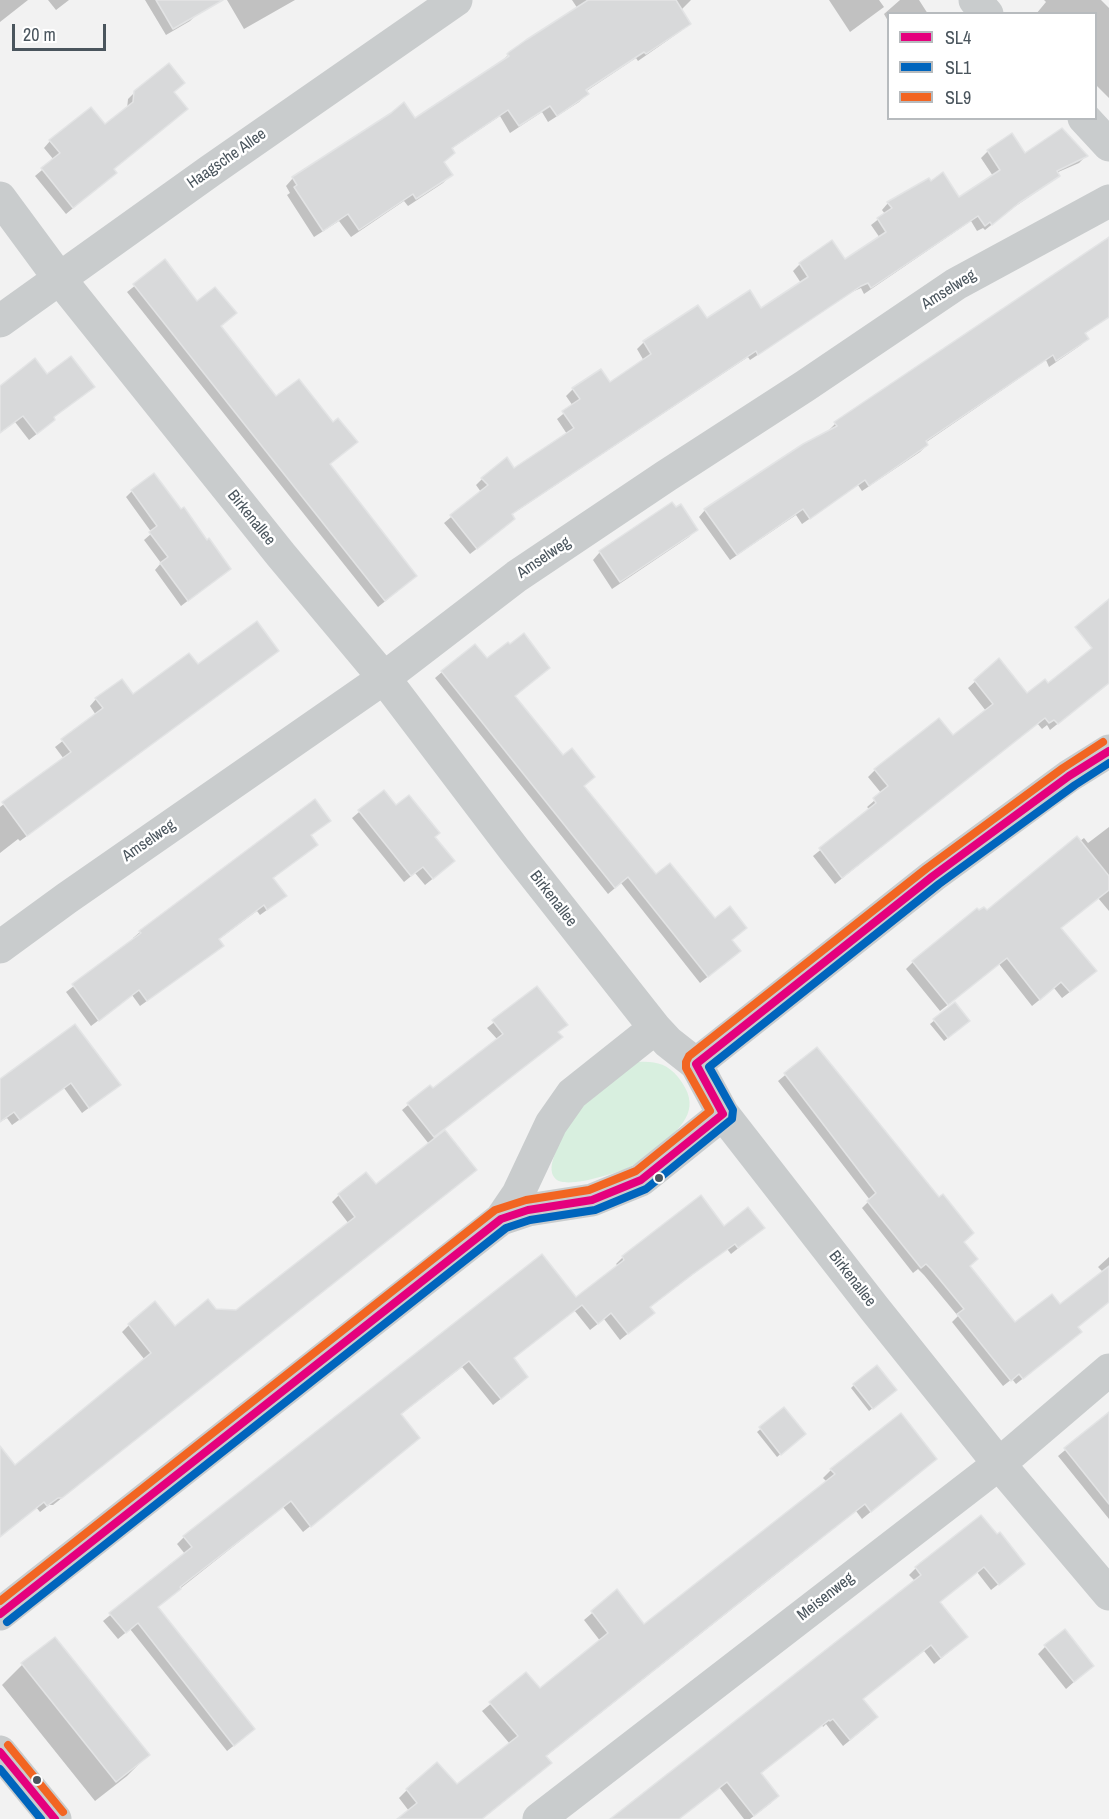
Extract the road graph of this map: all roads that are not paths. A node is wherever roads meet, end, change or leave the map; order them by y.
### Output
1 (456, 0) edge
2 (975, 0) edge
3 (985, 12) edge
4 (1086, 120) edge
5 (1109, 145) edge
6 (0, 198) edge
7 (1109, 201) edge
8 (59, 278) junction
9 (0, 321) edge
10 (384, 678) junction
11 (1109, 751) edge
12 (0, 947) edge
13 (654, 1028) junction
14 (696, 1064) junction
15 (723, 1114) junction
16 (501, 1219) junction
17 (1109, 1370) edge
18 (999, 1464) junction
19 (1109, 1594) edge
20 (0, 1614) edge
21 (0, 1752) edge
22 (55, 1819) edge
23 (539, 1819) edge

1 - 8 street, Haagsche Allee
2 - 3 street
4 - 5 street
6 - 8 street, Birkenallee
7 - 10 street, Amselweg
8 - 9 street, Haagsche Allee
8 - 10 street, Birkenallee
10 - 12 street, Amselweg
10 - 13 street, Birkenallee
11 - 14 street
13 - 14 street, Birkenallee
13 - 16 street
14 - 15 street, Birkenallee
15 - 16 street
15 - 18 street, Birkenallee
16 - 20 street
17 - 18 street, Meisenweg
18 - 19 street, Birkenallee
18 - 23 street, Meisenweg
21 - 22 street

